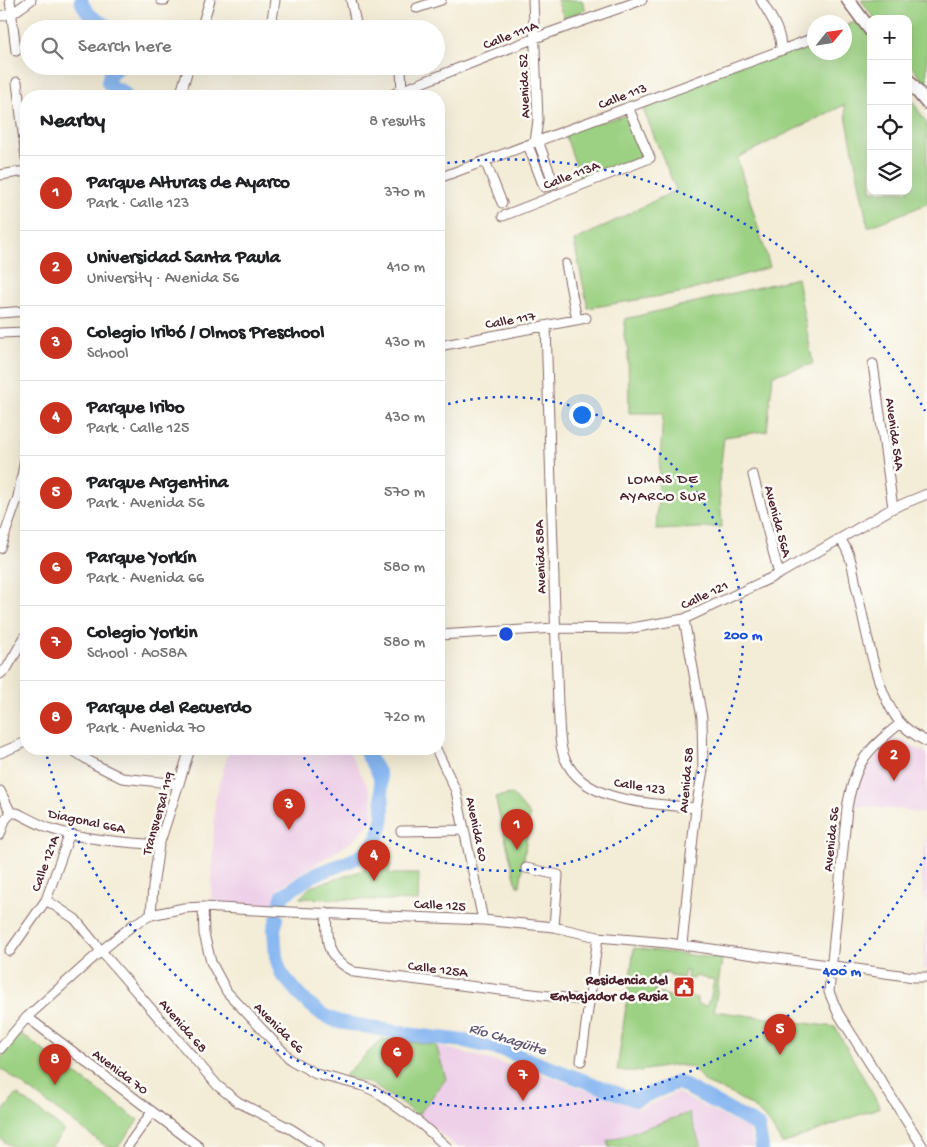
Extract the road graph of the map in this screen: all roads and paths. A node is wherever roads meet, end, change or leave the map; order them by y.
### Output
1 (10, 0) edge
2 (31, 0) edge
3 (210, 0) edge
4 (275, 0) edge
5 (351, 0) edge
6 (441, 0) edge
7 (533, 0) edge
8 (642, 0) edge
9 (761, 0) edge
10 (848, 0) edge
11 (417, 8) dead end
12 (13, 13) junction
13 (0, 16) edge
14 (204, 20) edge
15 (271, 20) edge
16 (355, 20) edge
17 (867, 26) edge
18 (536, 38) junction
19 (807, 40) edge
20 (781, 49) junction
21 (16, 51) dead end
22 (187, 75) edge
23 (401, 75) edge
24 (17, 82) dead end
25 (912, 85) edge
26 (182, 90) edge
27 (402, 90) edge
28 (412, 90) edge
29 (927, 103) edge
30 (20, 107) edge
31 (628, 107) junction
32 (534, 143) junction
33 (485, 161) junction
34 (20, 172) edge
35 (0, 175) edge
36 (445, 176) edge
37 (502, 203) dead end
38 (503, 216) dead end
39 (566, 264) dead end
40 (20, 312) edge
41 (0, 313) edge
42 (546, 326) junction
43 (20, 332) edge
44 (0, 333) edge
45 (445, 345) edge
46 (872, 364) dead end
47 (753, 475) dead end
48 (927, 494) edge
49 (20, 503) edge
50 (893, 508) junction
51 (840, 539) junction
52 (0, 548) edge
53 (779, 574) junction
54 (684, 620) junction
55 (555, 628) junction
56 (445, 635) edge
57 (20, 645) edge
58 (0, 674) edge
59 (901, 723) junction
60 (927, 742) edge
61 (20, 745) edge
62 (0, 753) edge
63 (80, 755) edge
64 (188, 755) edge
65 (439, 755) edge
66 (582, 780) joint
67 (179, 784) junction
68 (0, 791) edge
69 (696, 808) junction
70 (11, 813) junction
71 (464, 830) junction
72 (401, 831) dead end
73 (70, 833) junction
74 (0, 835) edge
75 (159, 846) junction
76 (526, 868) dead end
77 (46, 900) junction
78 (203, 907) junction
79 (326, 913) junction
80 (151, 915) junction
81 (483, 920) junction
82 (554, 927) junction
83 (598, 937) junction
84 (682, 944) junction
85 (10, 951) dead end
86 (101, 951) junction
87 (831, 965) junction
88 (927, 977) edge
89 (590, 1001) junction
90 (27, 1017) junction
91 (0, 1049) edge
92 (581, 1061) dead end
93 (152, 1112) junction
94 (921, 1146) edge
95 (127, 1147) edge
96 (199, 1147) edge
97 (320, 1147) edge
98 (447, 1147) edge

1 - 12 street
2 - 12 street
3 - 14 street
4 - 15 street
5 - 16 street
6 - 11 street
7 - 18 street, Avenida 52
8 - 18 street, Calle 111A
9 - 20 street
10 - 17 highway
12 - 13 street
12 - 21 street
18 - 28 street, Calle 111A
18 - 32 street, Avenida 52
19 - 20 street, Calle 113
20 - 31 street, Calle 113
22 - 26 street
23 - 27 street
24 - 30 street
25 - 29 highway
31 - 32 street, Calle 113
31 - 38 street, Calle 113A
32 - 33 street, Calle 113
33 - 36 street, Calle 113
33 - 37 street
34 - 35 street
39 - 42 street, Calle 117
40 - 41 street
42 - 45 street, Calle 117
42 - 55 street, Avenida 58A
43 - 44 street
46 - 50 street, Avenida 54A
47 - 53 street, Avenida 56A
48 - 50 street, Calle 121
49 - 52 street
50 - 51 street, Calle 121
51 - 53 street, Calle 121
51 - 59 street
53 - 54 street, Calle 121
54 - 55 street, Calle 121
54 - 69 street, Avenida 58
55 - 56 street, Calle 121
55 - 66 street, Avenida 58A
57 - 58 street
59 - 60 street
59 - 87 street, Avenida 56
61 - 62 street
63 - 67 street
64 - 67 street, Transversal 119
65 - 71 street, Avenida 60
66 - 69 street, Calle 123
67 - 75 street, Transversal 119
68 - 70 street
69 - 84 street, Avenida 58
70 - 73 street, Diagonal 66A
70 - 74 street
71 - 72 street
71 - 81 street, Avenida 60
73 - 75 street, Diagonal 66A
73 - 77 street, Calle 121A
75 - 80 street, Transversal 119
76 - 82 street
77 - 85 street, Calle 121A
77 - 86 street, Avenida 68
78 - 79 street, Calle 125
78 - 80 street, Calle 125
78 - 98 street, Avenida 66
79 - 81 street, Calle 125
79 - 89 street, Calle 125A
80 - 86 street, Calle 125
81 - 82 street, Calle 125
82 - 83 street, Calle 125
83 - 84 street, Calle 125
83 - 89 street
84 - 87 street, Calle 125
86 - 90 street, Calle 125
86 - 97 street, Avenida 68
87 - 88 street, Calle 125
87 - 94 street, Avenida 56
89 - 92 street
90 - 91 street, Calle 125
90 - 93 street, Avenida 70
93 - 95 street
93 - 96 street, Avenida 70

